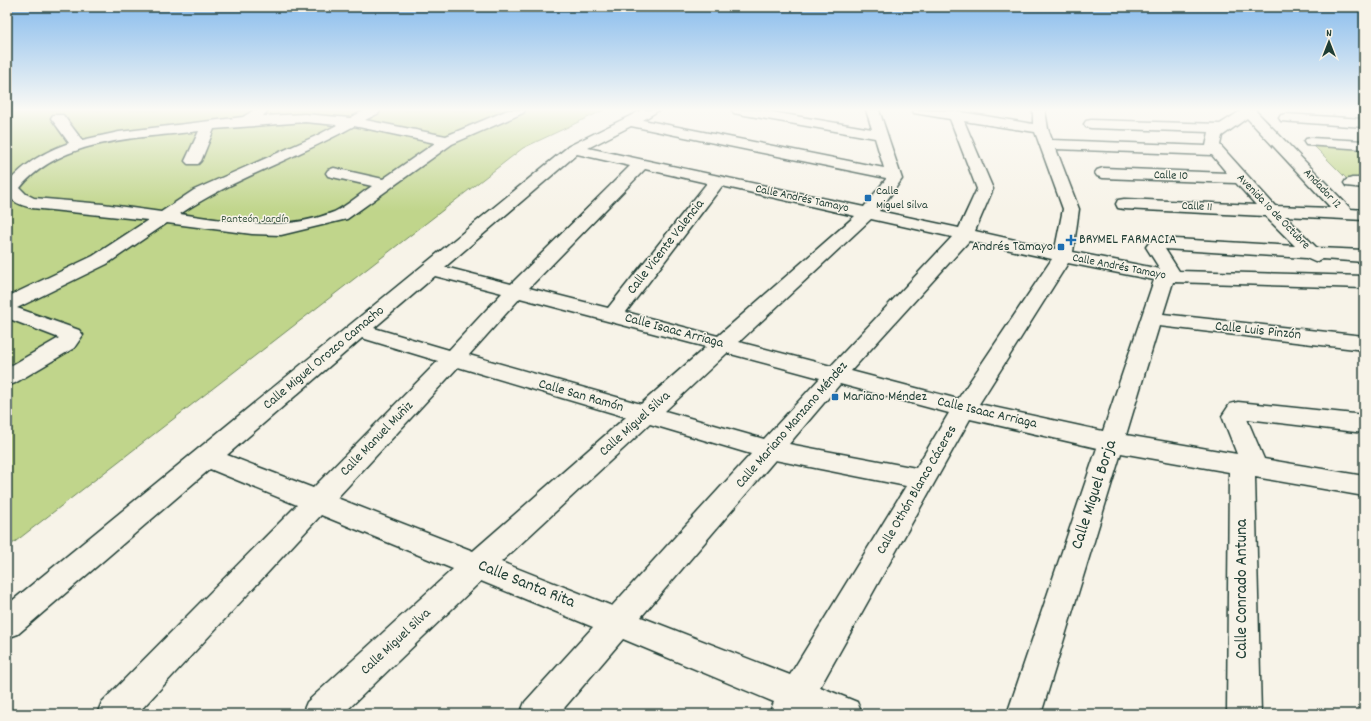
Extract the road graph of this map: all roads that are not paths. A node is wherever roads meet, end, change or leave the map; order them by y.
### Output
1 (84, 144) edge
2 (200, 144) edge
3 (310, 144) edge
4 (443, 144) edge
5 (585, 144) edge
6 (737, 144) edge
7 (883, 144) edge
8 (966, 144) edge
9 (1047, 144) edge
10 (1132, 144) edge
11 (1214, 144) edge
12 (1276, 144) edge
13 (1340, 144) edge
14 (78, 145) joint
15 (1364, 145) edge
16 (574, 149) junction
17 (1216, 151) junction
18 (193, 161) dead end
19 (641, 164) junction
20 (334, 173) dead end
21 (1103, 173) dead end
22 (894, 175) junction
23 (1240, 178) junction
24 (718, 180) junction
25 (386, 184) junction
26 (1124, 204) dead end
27 (1270, 211) junction
28 (868, 213) junction
29 (1347, 215) junction
30 (1364, 215) edge
31 (164, 217) junction
32 (965, 234) junction
33 (1311, 252) junction
34 (1063, 256) junction
35 (1364, 256) edge
36 (430, 269) junction
37 (1170, 276) junction
38 (1340, 280) junction
39 (1364, 282) edge
40 (516, 290) junction
41 (7, 305) edge
42 (7, 311) edge
43 (614, 314) junction
44 (1152, 319) junction
45 (357, 330) junction
46 (1364, 343) edge
47 (724, 345) junction
48 (454, 358) junction
49 (835, 375) junction
50 (7, 378) edge
51 (964, 409) junction
52 (645, 414) junction
53 (1364, 424) edge
54 (1113, 442) junction
55 (770, 450) junction
56 (206, 457) junction
57 (1249, 466) junction
58 (924, 479) junction
59 (1364, 486) edge
60 (317, 502) junction
61 (477, 566) junction
62 (618, 622) junction
63 (7, 624) edge
64 (791, 704) edge
65 (114, 714) edge
66 (319, 714) edge
67 (537, 714) edge
68 (845, 714) edge
69 (1024, 714) edge
70 (1244, 714) edge

1 - 14 street
2 - 18 street
3 - 31 street
4 - 25 street
5 - 16 street, Calle Miguel Orozco Camacho
6 - 22 street
7 - 22 street
8 - 32 street, Calle Mariano Manzano Méndez
9 - 34 street, Calle Othón Blanco Cáceres
10 - 17 street
11 - 17 street
12 - 29 street, Andador 12
13 - 15 street
14 - 31 street
16 - 19 street, Calle Andrés Tamayo
16 - 36 street, Calle Miguel Orozco Camacho
17 - 23 street, Avenida 1o de Octubre
19 - 24 street, Calle Andrés Tamayo
19 - 40 street, Calle Manuel Muñiz
20 - 25 street
21 - 23 street, Calle 10
22 - 28 street, Calle Miguel Silva
23 - 27 street, Avenida 1o de Octubre
24 - 28 street, Calle Andrés Tamayo
24 - 43 street, Calle Vicente Valencia
25 - 31 street
26 - 27 street, Calle 11
27 - 29 street, Calle 11
27 - 33 street, Avenida 1o de Octubre
28 - 32 street, Calle Andrés Tamayo
28 - 47 street, Calle Miguel Silva
29 - 30 street, Calle 11
31 - 41 street
32 - 34 street, Calle Andrés Tamayo
32 - 49 street, Calle Mariano Manzano Méndez
33 - 35 street
33 - 37 street
33 - 38 street, Avenida 1o de Octubre
34 - 37 street, Calle Andrés Tamayo
34 - 51 street, Calle Othón Blanco Cáceres
36 - 40 street, Calle Isaac Arriaga
36 - 45 street, Calle Miguel Orozco Camacho
37 - 38 street, Calle Andrés Tamayo
37 - 44 street, Calle Miguel Borja
38 - 39 street, Calle Andrés Tamayo
40 - 43 street, Calle Isaac Arriaga
40 - 48 street, Calle Manuel Muñiz
42 - 50 street
43 - 47 street, Calle Isaac Arriaga
44 - 46 street, Calle Luis Pinzón
44 - 54 street, Calle Miguel Borja
45 - 48 street, Calle San Ramón
45 - 56 street, Calle Miguel Orozco Camacho
47 - 49 street, Calle Isaac Arriaga
47 - 52 street, Calle Miguel Silva
48 - 52 street, Calle San Ramón
48 - 60 street, Calle Manuel Muñiz
49 - 51 street, Calle Isaac Arriaga
49 - 55 street, Calle Mariano Manzano Méndez
51 - 54 street, Calle Isaac Arriaga
51 - 58 street, Calle Othón Blanco Cáceres
52 - 55 street, Calle San Ramón
52 - 61 street, Calle Miguel Silva
53 - 57 street, Calle Conrado Antuna
54 - 57 street, Calle Isaac Arriaga
54 - 69 street, Calle Miguel Borja
55 - 58 street, Calle San Ramón
55 - 62 street, Calle Mariano Manzano Méndez
56 - 60 street, Calle Santa Rita
56 - 63 street, Calle Miguel Orozco Camacho
57 - 59 street, Calle Isaac Arriaga
57 - 70 street, Calle Conrado Antuna
58 - 64 street, Calle Othón Blanco Cáceres
60 - 61 street, Calle Santa Rita
60 - 65 street, Calle Manuel Muñiz
61 - 62 street, Calle Santa Rita
61 - 66 street, Calle Miguel Silva
62 - 64 street, Calle Santa Rita
62 - 67 street, Calle Mariano Manzano Méndez
64 - 68 street, Calle Santa Rita

